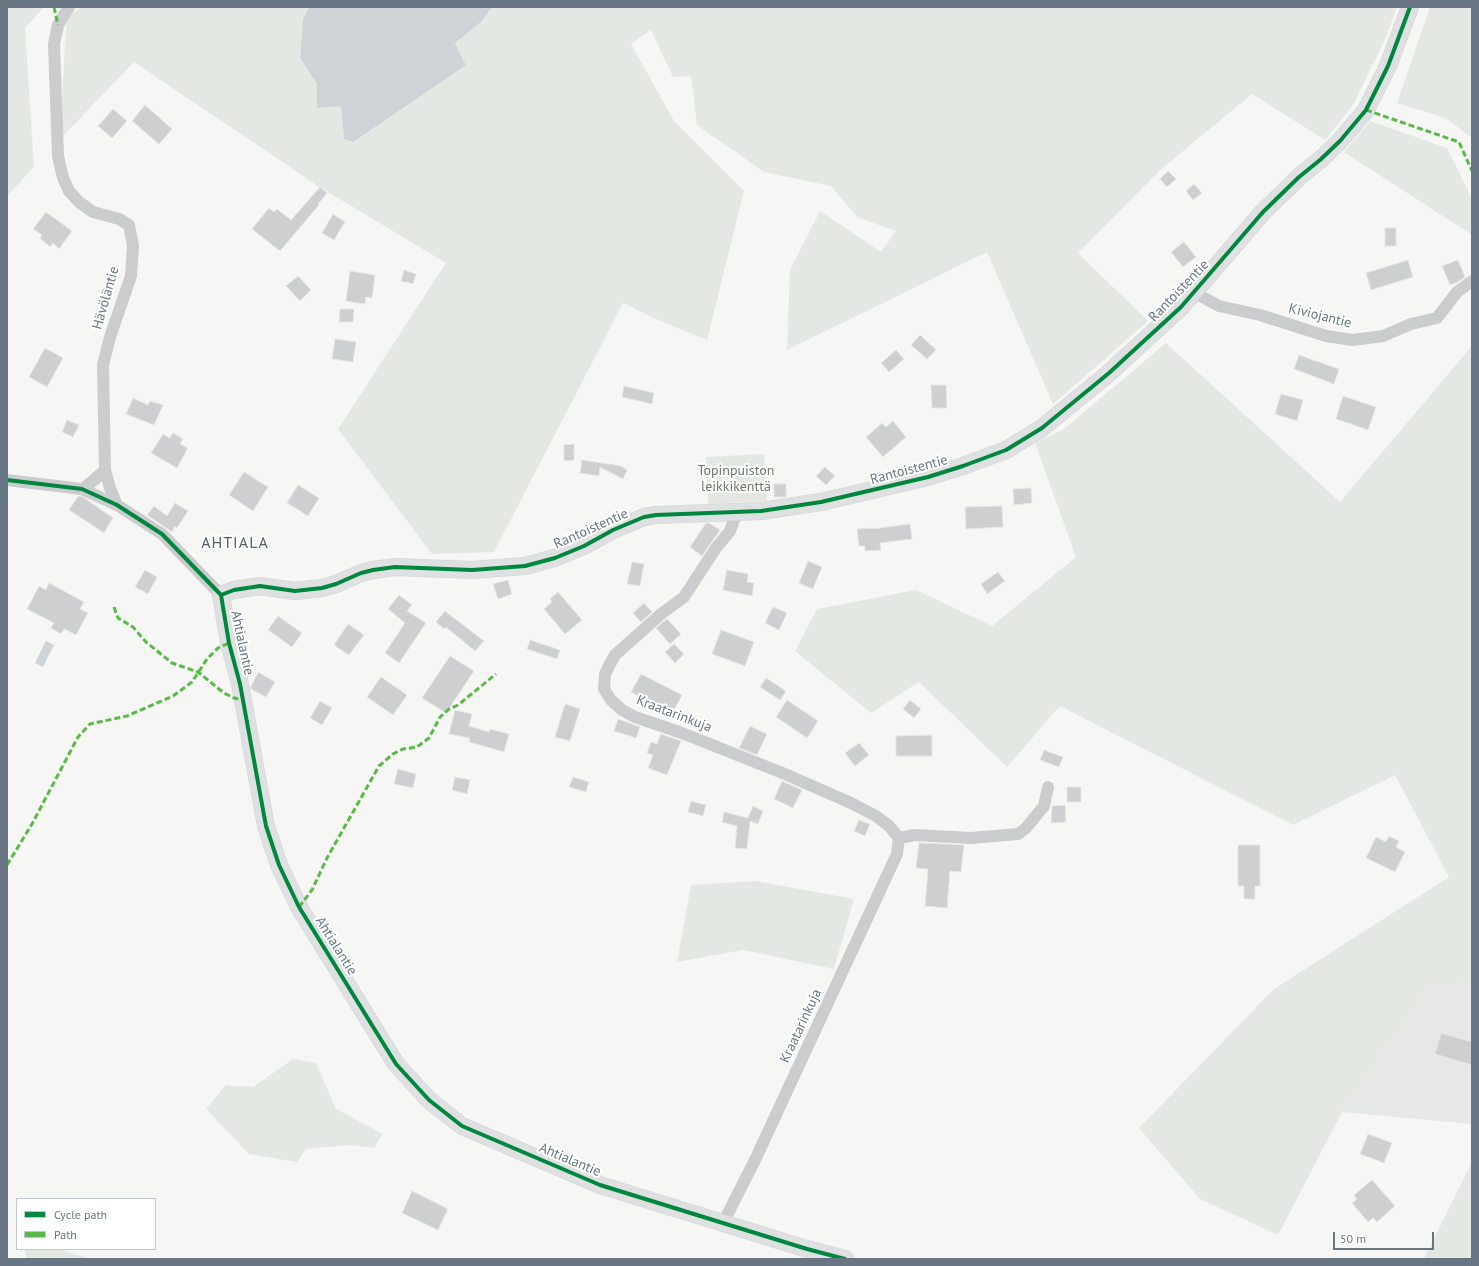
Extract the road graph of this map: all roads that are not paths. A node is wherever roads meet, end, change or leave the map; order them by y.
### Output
1 (69, 7) edge
2 (1410, 7) edge
3 (1472, 281) edge
4 (1195, 293) junction
5 (105, 470) junction
6 (7, 480) edge
7 (82, 489) junction
8 (117, 504) junction
9 (737, 512) junction
10 (221, 595) junction
11 (1048, 787) dead end
12 (899, 838) junction
13 (723, 1223) junction
14 (845, 1259) edge

1 - 5 street, Hävöläntie
2 - 4 street, Rantoistentie
3 - 4 street, Kiviojantie
4 - 9 street, Rantoistentie
5 - 7 street
5 - 8 street, Hävöläntie
6 - 7 street, Ahtialantie
7 - 8 street, Ahtialantie
8 - 10 street, Ahtialantie
9 - 10 street, Rantoistentie
9 - 12 street, Kraatarinkuja
10 - 13 street, Ahtialantie
11 - 12 street
12 - 13 street, Kraatarinkuja
13 - 14 street, Ahtialantie

